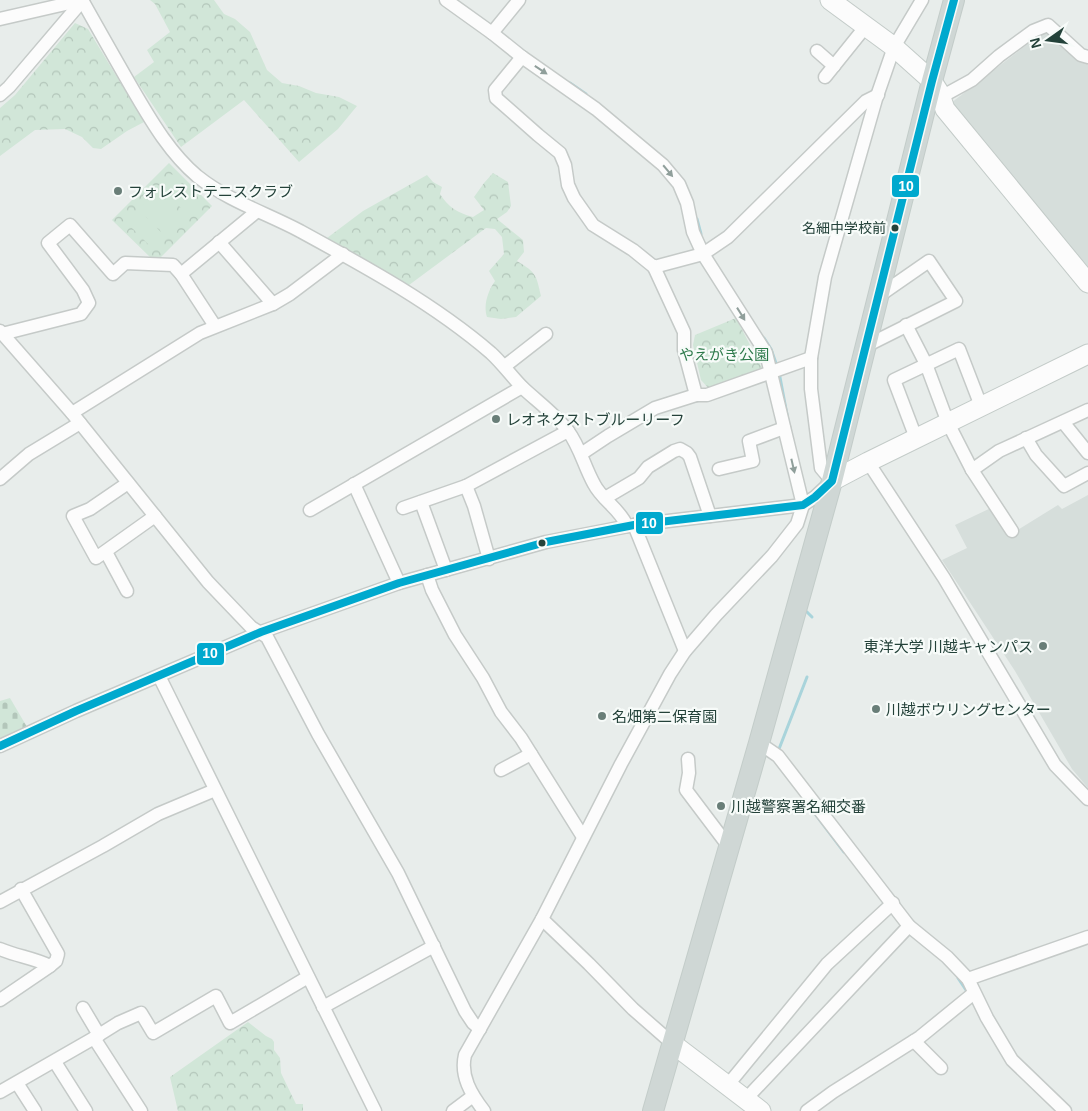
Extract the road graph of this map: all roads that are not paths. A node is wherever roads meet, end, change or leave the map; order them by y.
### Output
1 (83, 0) edge
2 (446, 0) edge
3 (519, 0) edge
4 (830, 0) edge
5 (922, 0) edge
6 (954, 0) edge
7 (0, 19) edge
8 (866, 26) junction
9 (492, 33) junction
10 (894, 47) junction
11 (817, 51) dead end
12 (522, 57) junction
13 (1088, 57) edge
14 (834, 66) junction
15 (825, 76) dead end
16 (936, 89) junction
17 (0, 95) edge
18 (878, 95) junction
19 (256, 212) junction
20 (219, 242) junction
21 (342, 254) junction
22 (703, 254) junction
23 (654, 267) junction
24 (181, 274) junction
25 (1088, 283) edge
26 (880, 295) junction
27 (273, 304) junction
28 (906, 325) junction
29 (215, 326) junction
30 (1, 332) edge
31 (546, 334) dead end
32 (866, 346) junction
33 (1088, 354) edge
34 (811, 358) junction
35 (926, 364) junction
36 (505, 366) junction
37 (776, 370) junction
38 (522, 387) junction
39 (696, 395) junction
40 (981, 406) junction
41 (1088, 410) edge
42 (76, 418) junction
43 (1063, 422) junction
44 (948, 423) junction
45 (784, 428) junction
46 (568, 431) junction
47 (916, 438) junction
48 (1026, 438) junction
49 (1088, 453) edge
50 (582, 454) junction
51 (868, 462) junction
52 (719, 469) dead end
53 (972, 470) junction
54 (1088, 474) edge
55 (0, 479) edge
56 (832, 481) junction
57 (128, 483) junction
58 (354, 484) junction
59 (466, 486) junction
60 (605, 498) junction
61 (421, 502) junction
62 (803, 505) junction
63 (403, 508) dead end
64 (310, 510) dead end
65 (155, 516) junction
66 (710, 516) junction
67 (630, 526) junction
68 (1012, 531) dead end
69 (106, 552) junction
70 (489, 559) junction
71 (446, 570) junction
72 (428, 575) junction
73 (399, 583) junction
74 (126, 591) dead end
75 (261, 632) junction
76 (685, 652) junction
77 (159, 676) junction
78 (759, 743) junction
79 (0, 746) edge
80 (531, 754) junction
81 (688, 759) dead end
82 (501, 770) dead end
83 (215, 790) junction
84 (1088, 799) edge
85 (583, 837) junction
86 (729, 847) junction
87 (22, 889) junction
88 (0, 902) edge
89 (893, 903) junction
90 (542, 919) junction
91 (910, 926) junction
92 (1088, 937) edge
93 (434, 946) junction
94 (0, 949) edge
95 (50, 966) junction
96 (308, 977) junction
97 (968, 979) junction
98 (974, 993) junction
99 (0, 1000) edge
100 (323, 1007) junction
101 (83, 1008) dead end
102 (480, 1029) junction
103 (97, 1036) junction
104 (914, 1041) junction
105 (673, 1044) junction
106 (55, 1062) junction
107 (941, 1068) dead end
108 (17, 1083) junction
109 (727, 1086) junction
110 (0, 1092) edge
111 (474, 1096) junction
112 (745, 1100) junction
113 (35, 1111) edge
114 (86, 1111) edge
115 (141, 1111) edge
116 (375, 1111) edge
117 (453, 1111) edge
118 (484, 1111) edge
119 (653, 1111) edge
120 (761, 1111) edge
121 (807, 1111) edge
122 (1064, 1111) edge

1 - 7 street
1 - 17 street
1 - 19 street
2 - 9 street
3 - 9 street
4 - 8 street
5 - 10 street
6 - 16 main road
8 - 10 street
8 - 14 street
9 - 12 street
10 - 16 street
10 - 18 street
11 - 14 street
12 -> 22 street
12 - 23 street
13 - 16 street
14 - 15 street
16 - 25 street
16 - 26 main road
18 - 22 street
18 - 34 street
19 - 20 street
19 - 21 street
20 - 24 street
20 - 27 street
21 - 27 street
21 - 36 street
22 - 23 street
22 -> 37 street
23 - 39 street
24 - 29 street
24 - 30 street
26 - 28 street
26 - 32 main road
27 - 29 street
28 - 32 street
28 - 35 street
29 - 42 street
30 - 42 street
31 - 36 street
32 - 56 main road
33 - 40 street
34 - 37 street
34 - 56 street
35 - 40 street
35 - 44 street
35 - 47 street
36 - 38 street
37 - 39 street
37 - 45 street
38 - 46 street
38 - 58 street
39 - 50 street
40 - 44 street
41 - 43 street
42 - 55 street
42 - 57 street
43 - 48 street
43 - 49 street
44 - 47 street
44 - 53 street
45 - 52 street
45 -> 62 street
46 - 50 street
46 - 59 street
47 - 51 street
48 - 53 street
48 - 54 street
50 - 60 street
51 - 56 street
51 - 84 street
53 - 68 street
56 - 62 street
56 - 78 main road
57 - 65 street
57 - 69 street
58 - 64 street
58 - 73 street
59 - 61 street
59 - 70 street
60 - 66 street
60 - 67 street
61 - 63 street
61 - 71 street
62 - 66 street
62 - 76 street
65 - 69 street
65 - 75 street
66 - 67 street
67 - 70 street
67 - 76 street
69 - 74 street
70 - 71 street
71 - 72 street
72 - 73 street
72 - 80 street
73 - 75 street
75 - 77 street
75 - 93 street
76 - 85 street
77 - 79 street
77 - 83 street
78 - 86 main road
78 - 89 street
80 - 82 street
80 - 85 street
81 - 86 street
83 - 87 street
83 - 96 street
85 - 90 street
86 - 105 main road
87 - 88 street
87 - 95 street
89 - 91 street
89 - 109 street
90 - 102 street
90 - 105 street
91 - 97 street
91 - 112 street
92 - 97 street
93 - 100 street
93 - 102 street
94 - 95 street
95 - 99 street
96 - 100 street
96 - 103 street
97 - 98 street
98 - 104 street
98 - 122 street
100 - 116 street
101 - 103 street
102 - 111 street
103 - 106 street
103 - 115 street
104 - 107 street
104 - 121 street
105 - 109 street
105 - 119 main road
106 - 108 street
106 - 114 street
108 - 110 street
108 - 113 street
109 - 112 street
111 - 117 street
111 - 118 street
112 - 120 street

